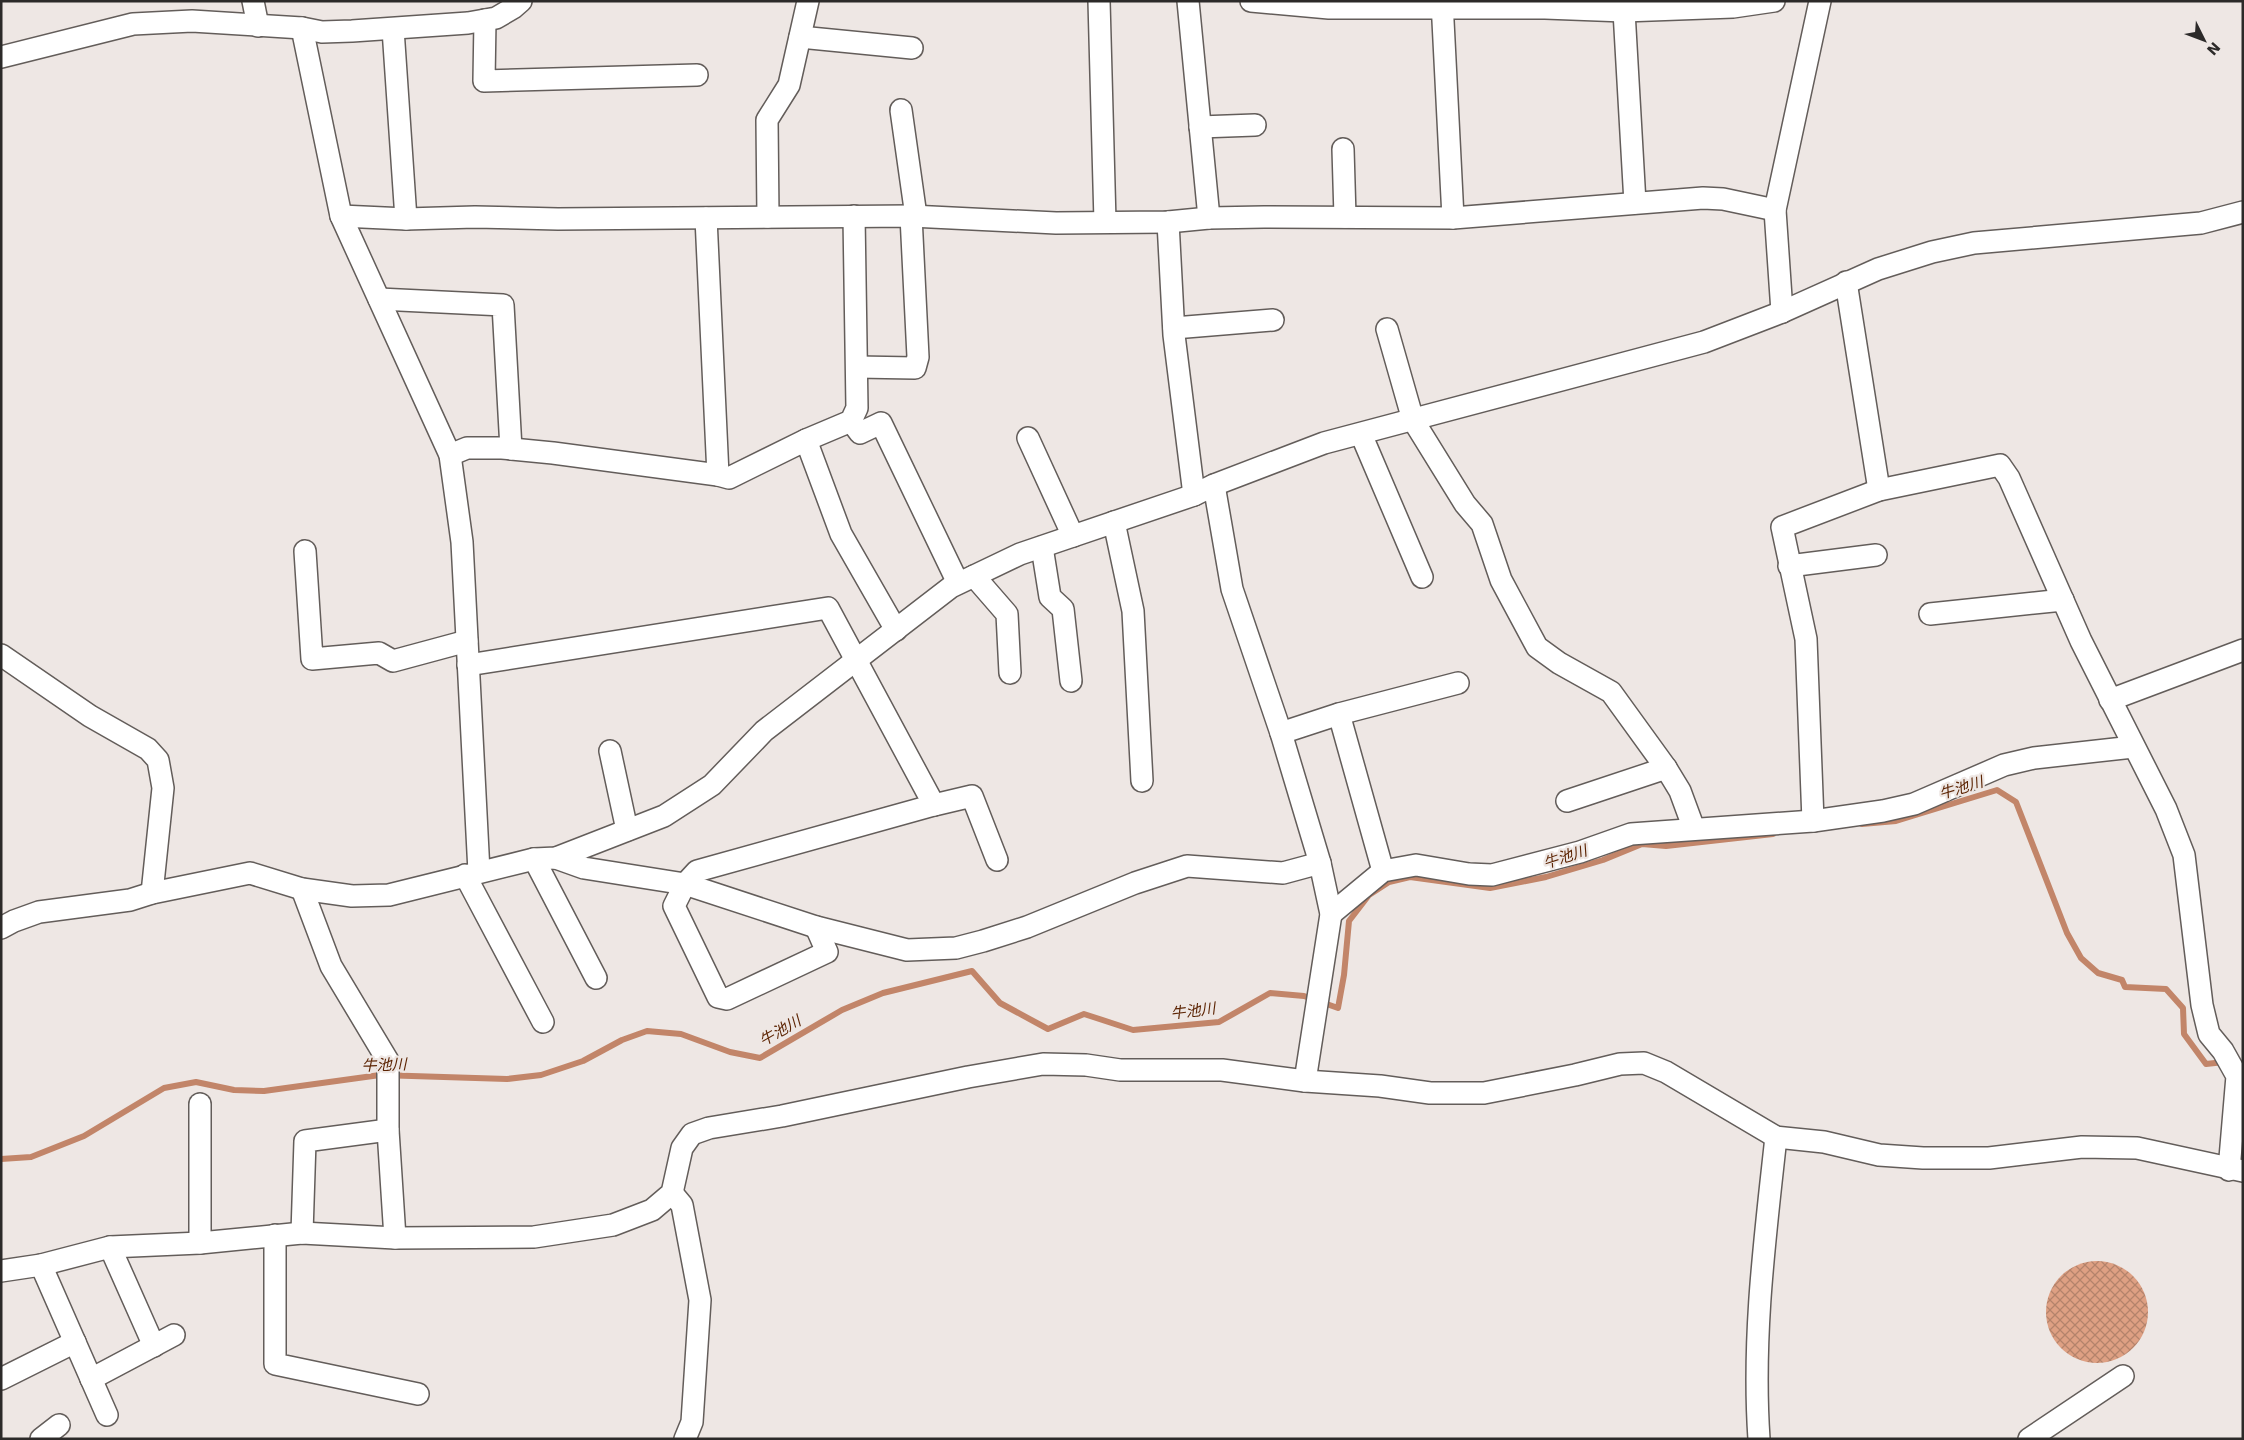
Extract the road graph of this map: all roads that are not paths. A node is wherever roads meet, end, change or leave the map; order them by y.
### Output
1 (253, 1) edge
2 (521, 1) edge
3 (808, 1) edge
4 (1099, 1) edge
5 (1188, 1) edge
6 (1251, 1) edge
7 (1774, 1) edge
8 (1820, 1) edge
9 (1329, 4) edge
10 (1545, 4) edge
11 (1442, 5) edge
12 (1624, 11) junction
13 (486, 20) junction
14 (258, 26) junction
15 (302, 28) junction
16 (393, 29) junction
17 (800, 37) junction
18 (912, 48) dead end
19 (1, 57) edge
20 (697, 75) dead end
21 (901, 110) dead end
22 (1255, 125) dead end
23 (1200, 127) junction
24 (1343, 149) dead end
25 (1635, 202) junction
26 (1775, 210) junction
27 (2243, 212) edge
28 (341, 216) junction
29 (854, 216) junction
30 (914, 216) junction
31 (768, 217) junction
32 (1345, 217) junction
33 (406, 218) junction
34 (706, 218) junction
35 (1209, 218) junction
36 (1453, 218) junction
37 (1105, 222) junction
38 (1168, 222) junction
39 (1846, 282) junction
40 (379, 299) junction
41 (1782, 312) junction
42 (1273, 320) dead end
43 (1174, 328) junction
44 (1387, 329) dead end
45 (856, 367) junction
46 (1413, 420) junction
47 (851, 421) junction
48 (1361, 434) junction
49 (1028, 438) dead end
50 (806, 440) junction
51 (510, 449) junction
52 (450, 455) junction
53 (718, 475) junction
54 (1214, 485) junction
55 (1879, 490) junction
56 (1194, 495) junction
57 (1114, 522) junction
58 (1073, 536) junction
59 (1042, 547) junction
60 (305, 551) dead end
61 (1876, 555) dead end
62 (1790, 566) junction
63 (1422, 577) dead end
64 (966, 580) junction
65 (2062, 600) junction
66 (1930, 614) dead end
67 (896, 630) junction
68 (467, 641) junction
69 (2243, 650) edge
70 (1, 655) edge
71 (856, 661) junction
72 (468, 665) junction
73 (1010, 673) dead end
74 (1071, 681) dead end
75 (1458, 683) dead end
76 (2110, 700) junction
77 (1339, 714) junction
78 (1281, 733) junction
79 (2133, 747) junction
80 (610, 751) dead end
81 (1666, 768) junction
82 (1142, 780) dead end
83 (1567, 801) dead end
84 (934, 805) junction
85 (1813, 821) junction
86 (1694, 829) junction
87 (627, 830) junction
88 (556, 858) junction
89 (534, 860) junction
90 (997, 860) dead end
91 (1320, 863) junction
92 (1383, 871) junction
93 (472, 874) junction
94 (685, 884) junction
95 (302, 888) junction
96 (152, 893) junction
97 (1331, 914) junction
98 (816, 927) junction
99 (1, 928) edge
100 (596, 978) dead end
101 (543, 1022) dead end
102 (1306, 1081) junction
103 (200, 1104) dead end
104 (388, 1130) junction
105 (1776, 1137) junction
106 (2236, 1171) edge
107 (672, 1193) junction
108 (302, 1233) junction
109 (275, 1235) junction
110 (395, 1238) junction
111 (200, 1243) junction
112 (110, 1247) junction
113 (41, 1265) junction
114 (1, 1272) edge
115 (174, 1336) dead end
116 (75, 1342) junction
117 (154, 1346) junction
118 (2123, 1376) dead end
119 (1, 1379) edge
120 (92, 1379) junction
121 (418, 1394) dead end
122 (107, 1415) dead end
123 (59, 1424) dead end
124 (41, 1439) edge
125 (685, 1439) edge
126 (1759, 1439) edge
127 (2029, 1439) edge

1 - 14 street
2 - 13 street
3 - 17 street
4 - 37 street
5 - 23 street
6 - 9 street
7 - 12 street
8 - 26 street
9 - 11 street
10 - 11 street
10 - 12 street
11 - 36 street
12 - 25 street
13 - 16 street
13 - 20 street
14 - 15 street
14 - 19 street
15 - 16 street
15 - 28 street
16 - 33 street
17 - 18 street
17 - 31 street
21 - 30 street
22 - 23 street
23 - 35 street
24 - 32 street
25 - 26 street
25 - 36 street
26 - 41 street
27 - 39 street
28 - 33 street
28 - 40 street
29 - 30 street
29 - 31 street
29 - 45 street
30 - 37 street
30 - 45 street
31 - 34 street
32 - 35 street
32 - 36 street
33 - 34 street
34 - 53 street
35 - 38 street
37 - 38 street
38 - 43 street
39 - 41 street
39 - 55 street
40 - 51 street
40 - 52 street
41 - 46 street
42 - 43 street
43 - 56 street
44 - 46 street
45 - 47 street
46 - 48 street
46 - 81 street
47 - 50 street
47 - 64 street
48 - 54 street
48 - 63 street
49 - 58 street
50 - 53 street
50 - 67 street
51 - 52 street
51 - 53 street
52 - 68 street
54 - 56 street
54 - 78 street
55 - 62 street
55 - 65 street
56 - 57 street
57 - 58 street
57 - 82 street
58 - 59 street
59 - 64 street
59 - 74 street
60 - 68 street
61 - 62 street
62 - 85 street
64 - 67 street
64 - 73 street
65 - 66 street
65 - 76 street
67 - 71 street
68 - 72 street
69 - 76 street
70 - 96 street
71 - 72 street
71 - 84 street
71 - 87 street
72 - 93 street
75 - 77 street
76 - 79 street
77 - 78 street
77 - 92 street
78 - 91 street
79 - 85 street
79 - 106 street
80 - 87 street
81 - 83 street
81 - 86 street
84 - 90 street
84 - 94 street
85 - 86 street
86 - 92 street
87 - 88 street
88 - 89 street
88 - 94 street
89 - 93 street
89 - 100 street
91 - 97 street
91 - 98 street
92 - 97 street
93 - 95 street
93 - 101 street
94 - 98 street
94 - 98 street
95 - 96 street
95 - 104 street
96 - 99 street
97 - 102 street
102 - 105 street
102 - 107 street
103 - 111 street
104 - 108 street
104 - 110 street
105 - 106 street
105 - 126 street
107 - 110 street
107 - 125 street
108 - 109 street
108 - 110 street
109 - 111 street
109 - 121 street
111 - 112 street
112 - 113 street
112 - 117 street
113 - 114 street
113 - 116 street
115 - 117 street
116 - 119 street
116 - 120 street
117 - 120 street
118 - 127 street
120 - 122 street
123 - 124 street

